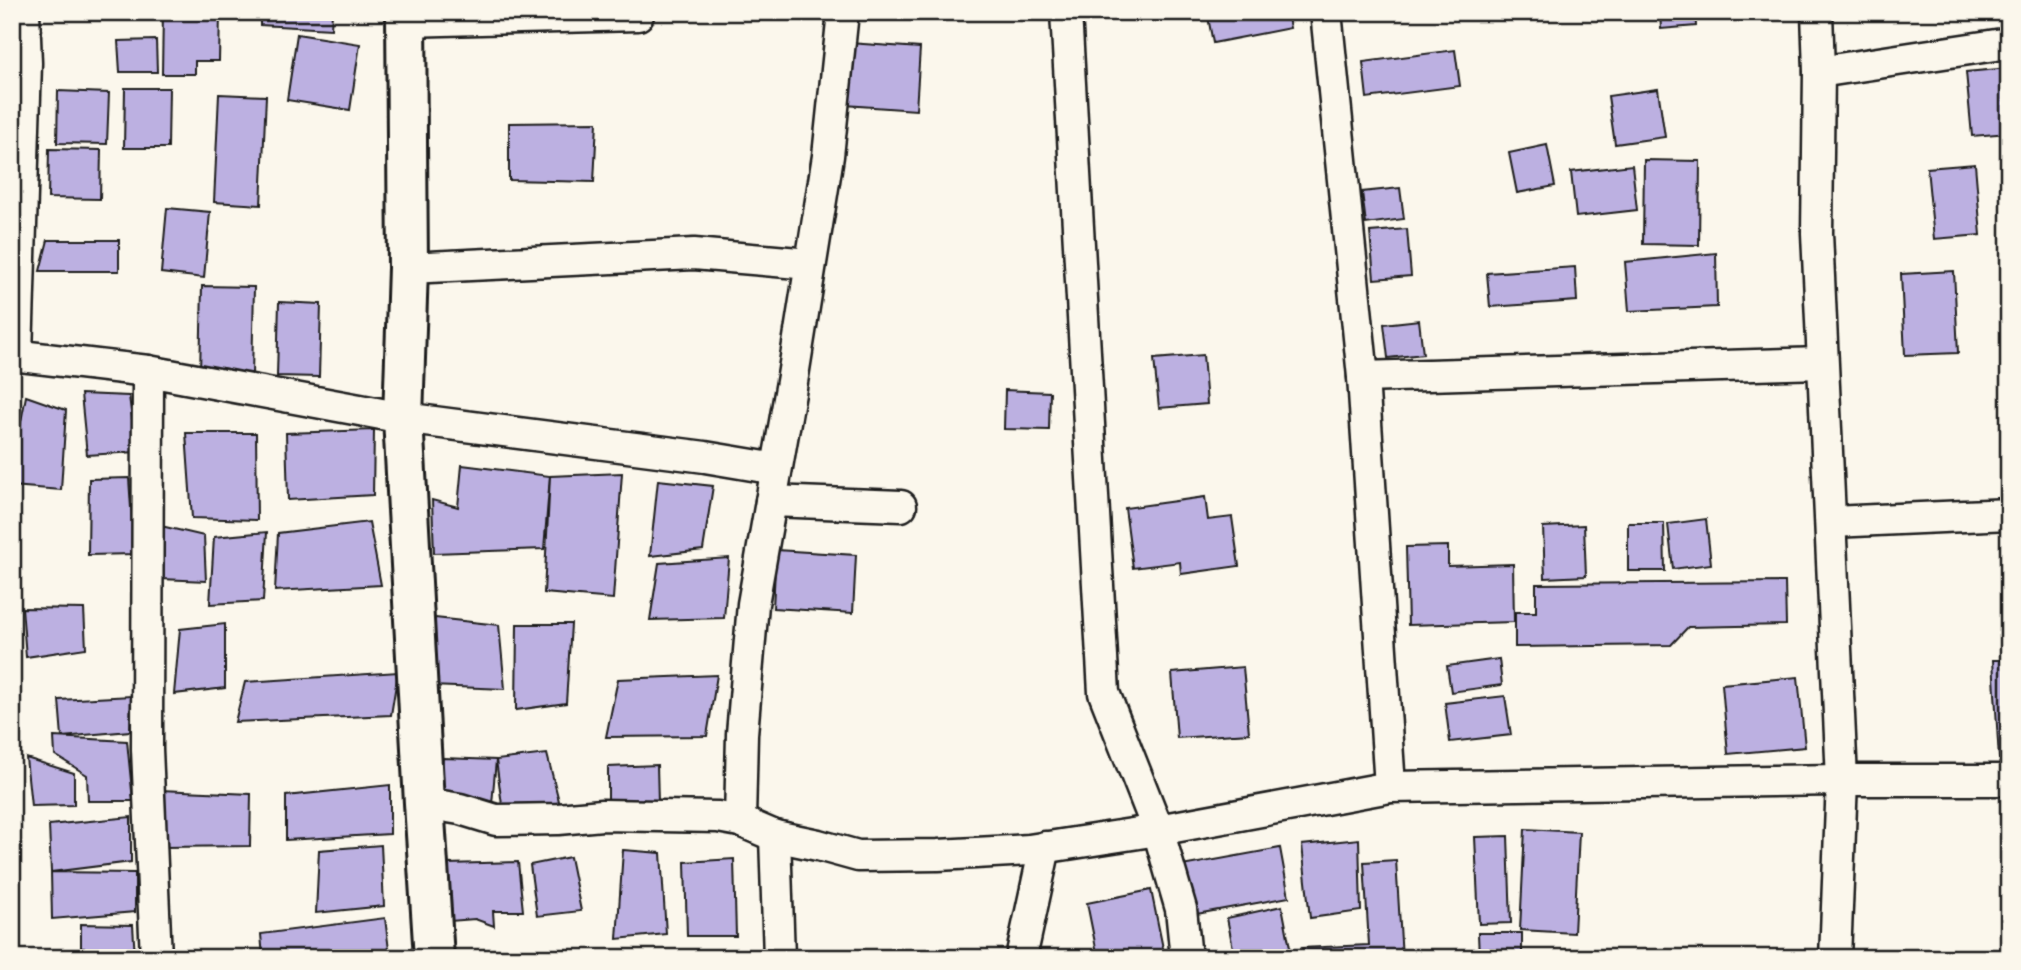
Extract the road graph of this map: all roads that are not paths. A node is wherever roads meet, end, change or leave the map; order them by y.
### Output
1 (24, 12) edge
2 (843, 12) edge
3 (1066, 12) edge
4 (1326, 12) edge
5 (1817, 12) edge
6 (638, 15) dead end
7 (406, 17) edge
8 (2009, 43) edge
9 (1819, 72) junction
10 (810, 264) junction
11 (408, 268) junction
12 (15, 355) edge
13 (1822, 363) junction
14 (148, 371) junction
15 (1363, 377) junction
16 (403, 418) junction
17 (776, 469) junction
18 (771, 501) junction
19 (901, 506) dead end
20 (2009, 514) edge
21 (1832, 522) junction
22 (1842, 780) junction
23 (2009, 780) edge
24 (1390, 787) junction
25 (424, 803) junction
26 (740, 821) junction
27 (1158, 830) junction
28 (775, 836) junction
29 (1045, 848) junction
30 (156, 958) edge
31 (435, 958) edge
32 (779, 958) edge
33 (1021, 958) edge
34 (1186, 958) edge
35 (1835, 958) edge

1 - 12 street
2 - 10 street
3 - 27 street
4 - 15 street
5 - 9 street
6 - 7 street
7 - 11 street
8 - 9 street
9 - 13 street
10 - 11 street
10 - 17 street
11 - 16 street
12 - 14 street
13 - 15 street
13 - 21 street
14 - 16 street
14 - 30 street
15 - 24 street
16 - 17 street
16 - 25 street
17 - 18 street
18 - 19 street
18 - 26 street
20 - 21 street
21 - 22 street
22 - 23 street
22 - 24 street
22 - 35 street
24 - 27 street
25 - 26 street
25 - 31 street
26 - 28 street
27 - 29 street
27 - 34 street
28 - 29 street
28 - 32 street
29 - 33 street

